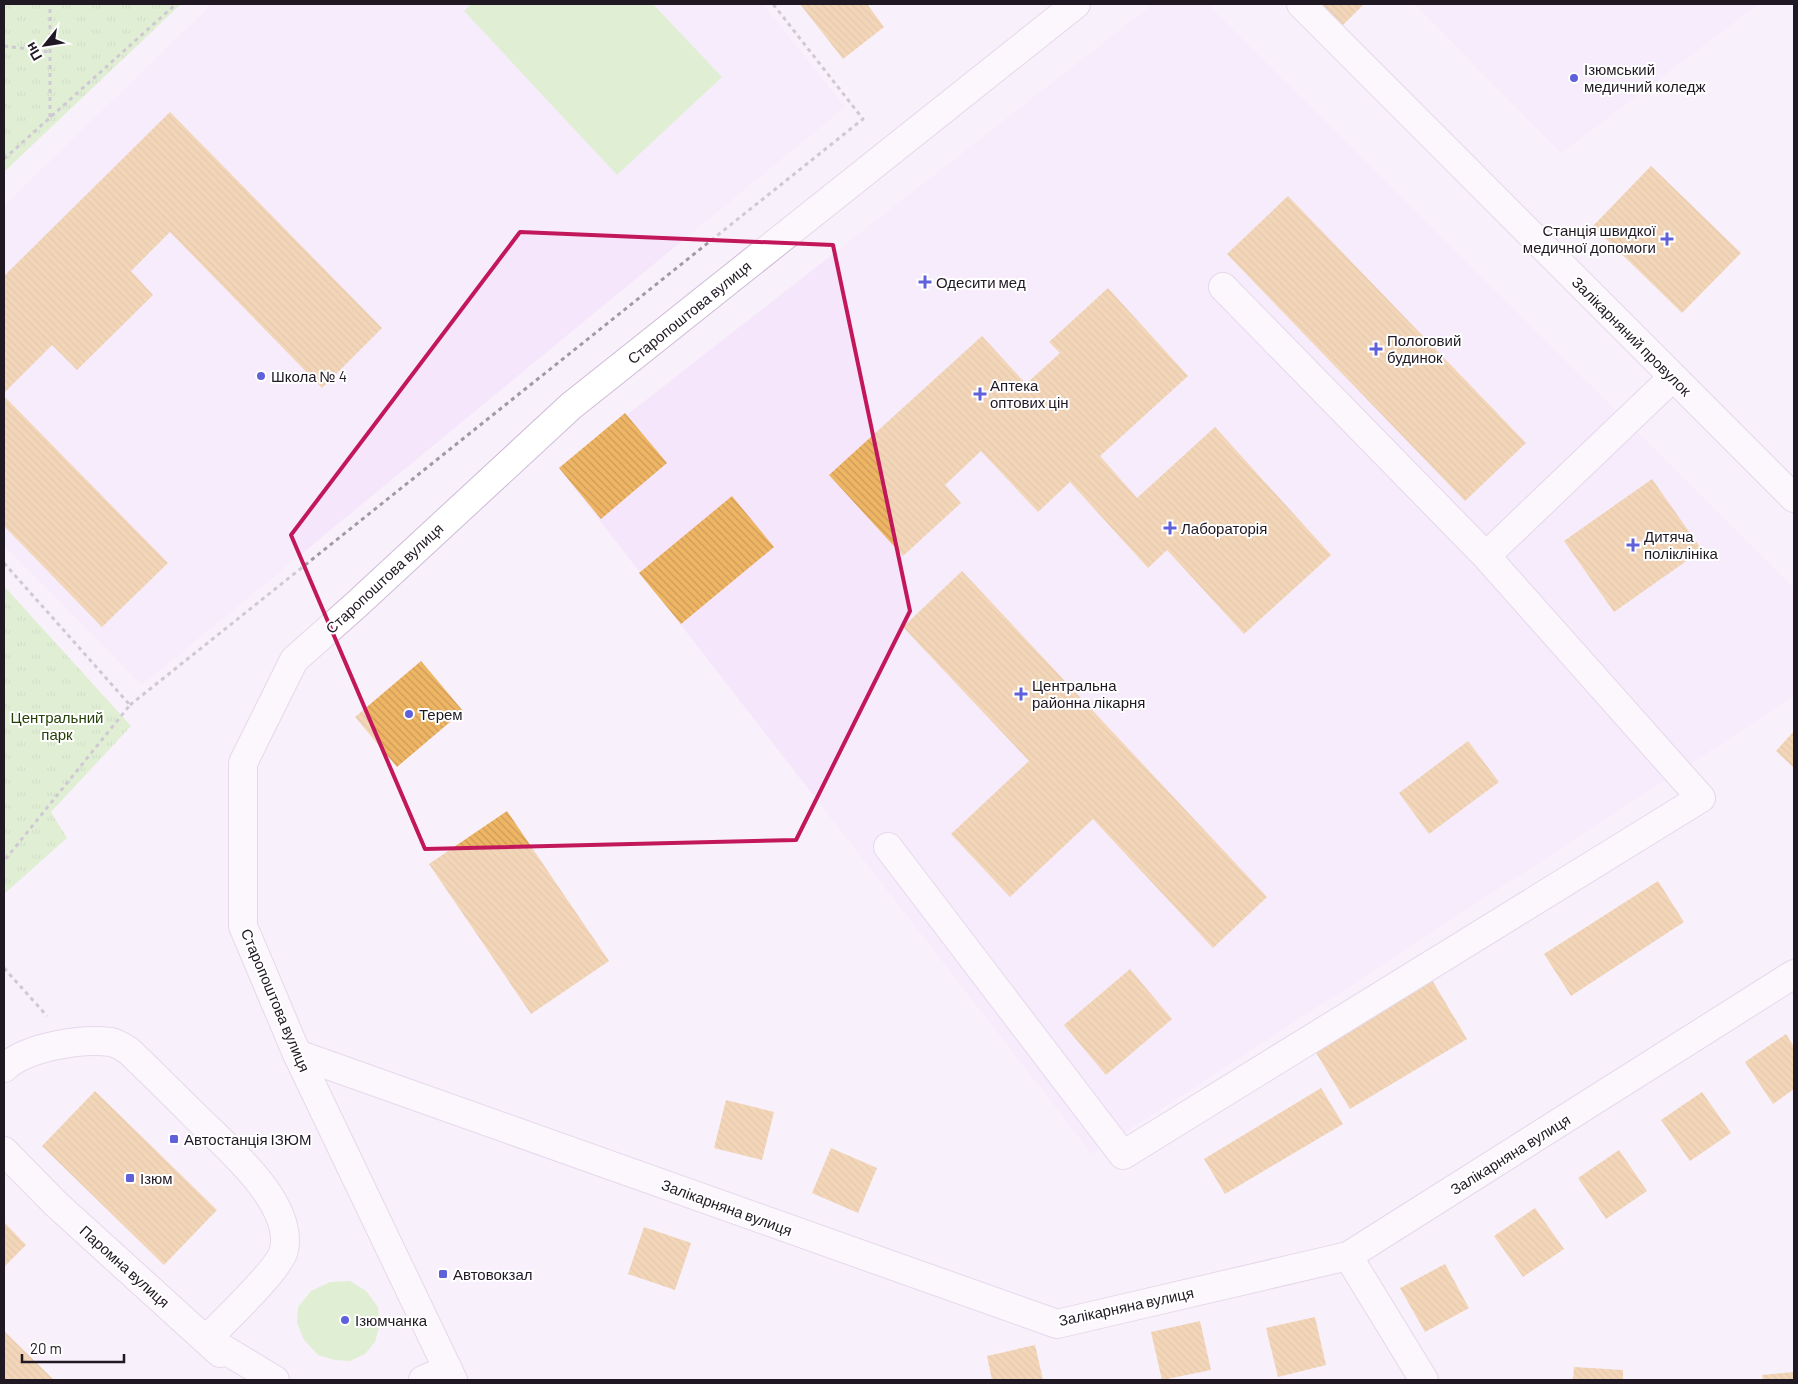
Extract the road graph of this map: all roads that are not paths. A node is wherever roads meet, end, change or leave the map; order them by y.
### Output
1 (1076, 4) edge
2 (1301, 4) edge
3 (1223, 287) dead end
4 (1673, 377) junction
5 (1794, 498) edge
6 (1486, 556) junction
7 (888, 846) dead end
8 (1794, 974) edge
9 (297, 1054) junction
10 (4, 1068) edge
11 (4, 1151) edge
12 (1348, 1256) junction
13 (207, 1339) junction
14 (451, 1375) edge
15 (247, 1380) edge
16 (275, 1380) edge
17 (423, 1380) edge
18 (1424, 1380) edge

1 - 9 main road, Старопоштова вулиця
2 - 4 main road, Залікарняний провулок
3 - 6 main road
4 - 5 main road, Залікарняний провулок
4 - 6 main road
6 - 7 main road
8 - 12 main road, Залікарняна вулиця
9 - 12 main road, Залікарняна вулиця
9 - 14 main road, Старопоштова вулиця
10 - 13 main road
11 - 13 main road, Паромна вулиця
12 - 18 main road
13 - 15 main road, Паромна вулиця
13 - 16 main road
14 - 17 main road

